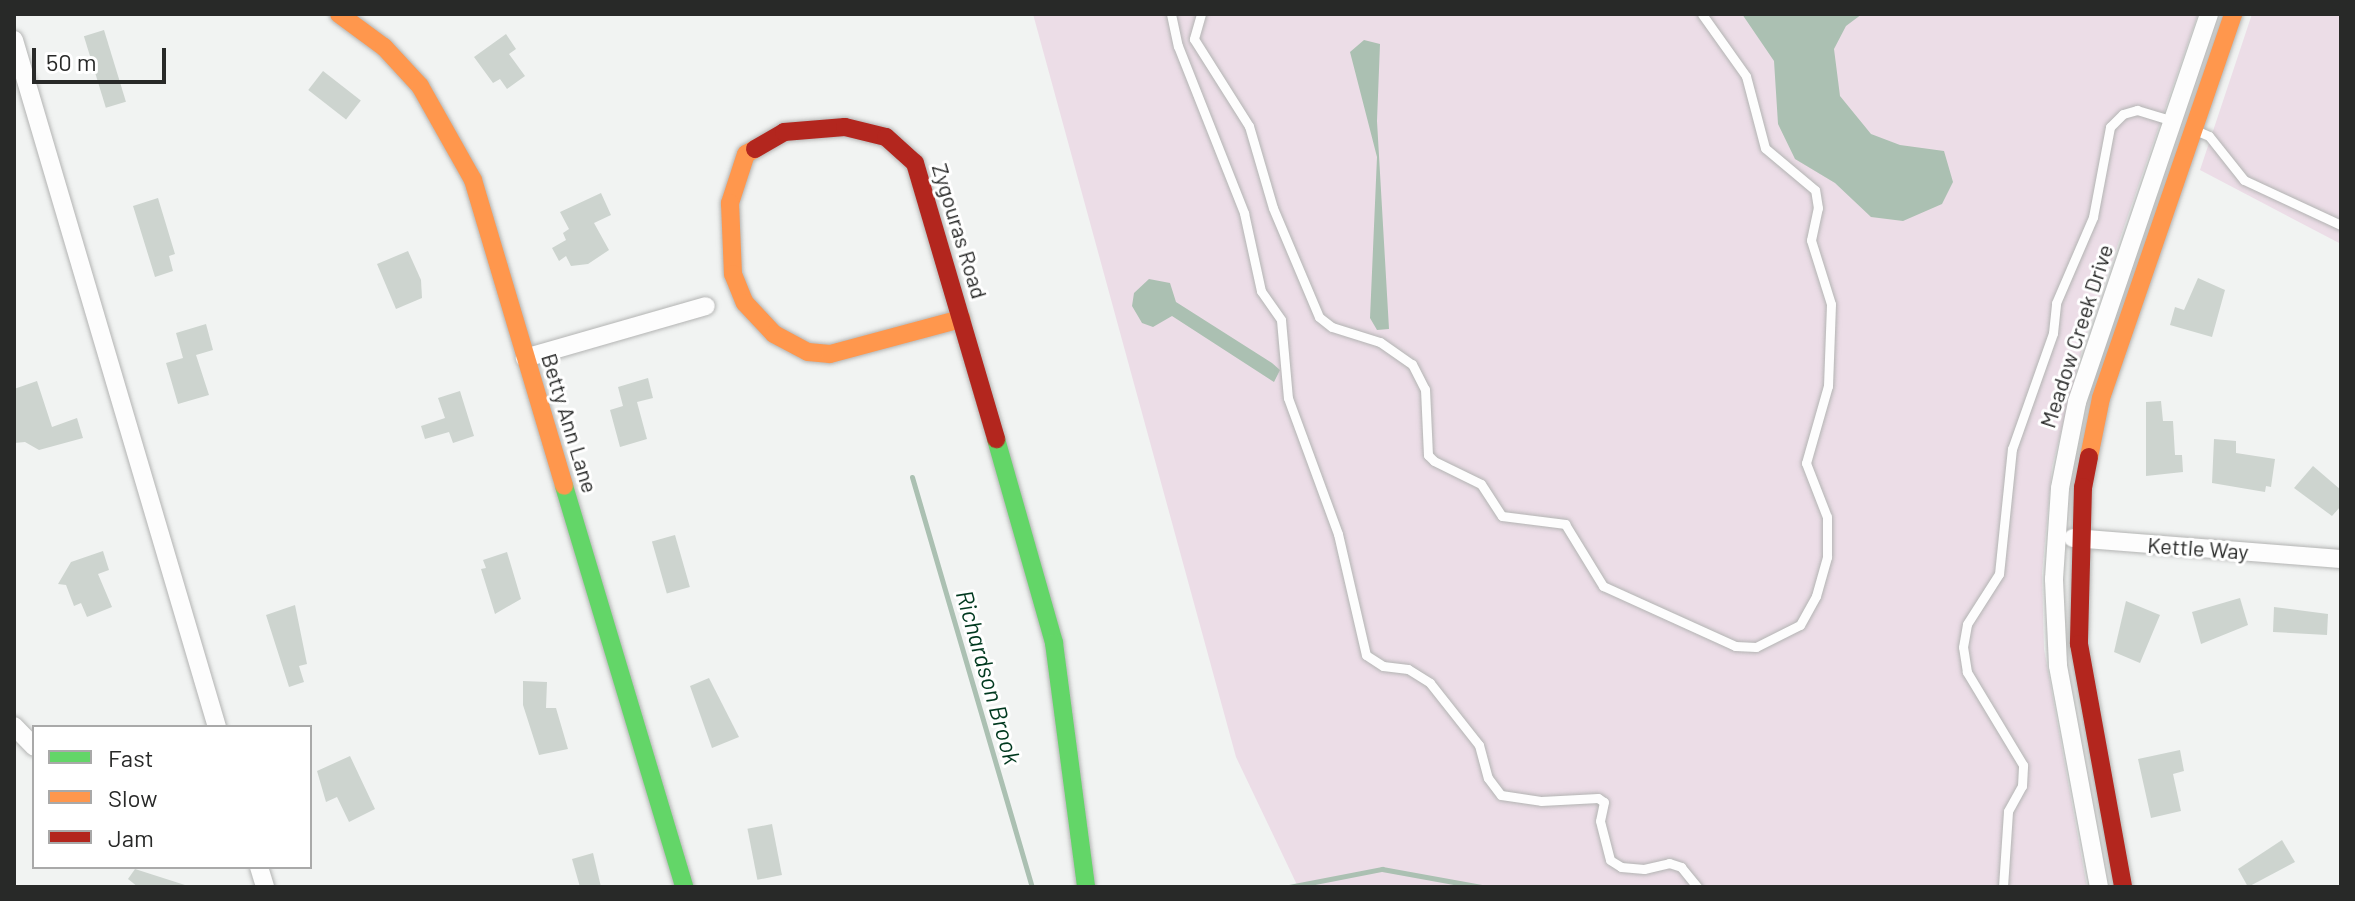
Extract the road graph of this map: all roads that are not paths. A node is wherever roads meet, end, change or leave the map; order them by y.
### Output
1 (339, 14) edge
2 (1171, 14) edge
3 (1201, 14) edge
4 (1702, 14) edge
5 (2209, 14) edge
6 (2233, 14) edge
7 (14, 40) edge
8 (2173, 121) junction
9 (2194, 130) junction
10 (2142, 213) junction
11 (2162, 220) junction
12 (2341, 225) edge
13 (706, 306) dead end
14 (961, 319) junction
15 (525, 358) junction
16 (2055, 537) junction
17 (2077, 539) junction
18 (2341, 559) edge
19 (216, 725) edge
20 (14, 726) edge
21 (32, 745) edge
22 (2101, 774) junction
23 (2078, 779) junction
24 (684, 887) edge
25 (1086, 887) edge
26 (1697, 887) edge
27 (2003, 887) edge
28 (2099, 887) edge
29 (2123, 887) edge

1 - 15 street, Betty Ann Lane
2 - 26 lane
3 - 4 lane
5 - 8 street, Meadow Creek Drive
6 - 9 street, Meadow Creek Drive
7 - 19 street
8 - 9 lane
8 - 10 street, Meadow Creek Drive
8 - 27 lane
9 - 11 street, Meadow Creek Drive
9 - 12 lane
10 - 11 street
10 - 16 street, Meadow Creek Drive
11 - 17 street, Meadow Creek Drive
13 - 15 street
14 - 14 street, Zygouras Road
14 - 25 street, Zygouras Road
15 - 24 street, Betty Ann Lane
16 - 17 street, Kettle Way
16 - 23 street, Meadow Creek Drive
17 - 18 street, Kettle Way
17 - 22 street, Meadow Creek Drive
20 - 21 street
22 - 23 street
22 - 29 street, Meadow Creek Drive
23 - 28 street, Meadow Creek Drive

